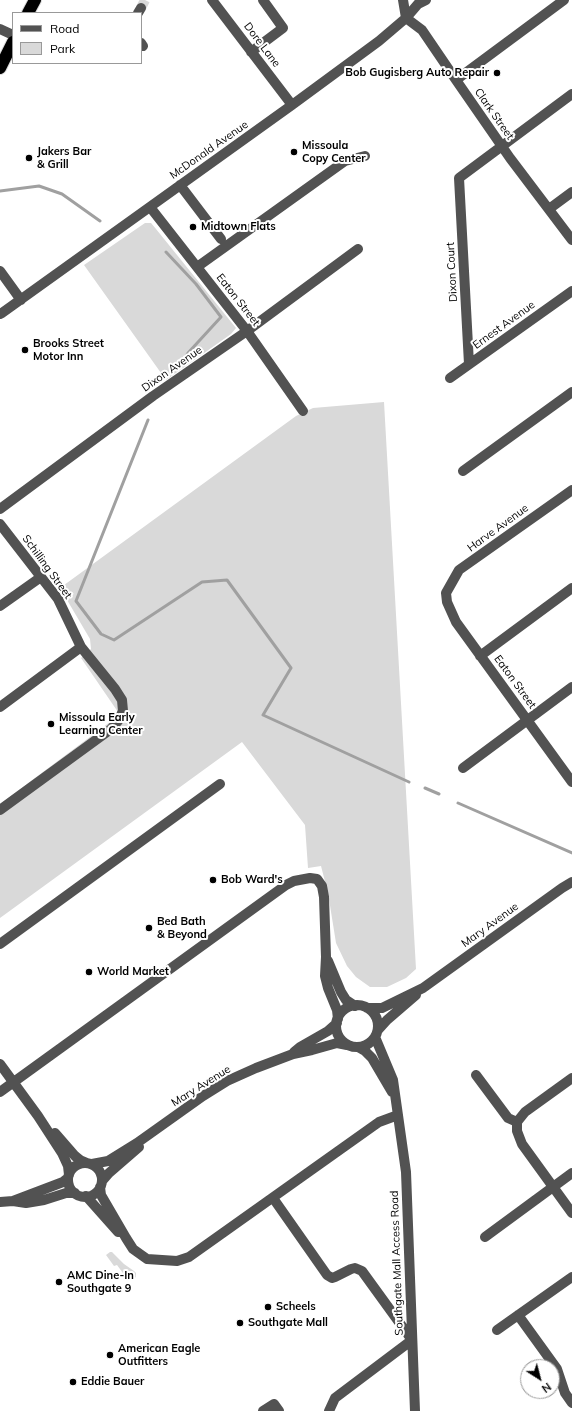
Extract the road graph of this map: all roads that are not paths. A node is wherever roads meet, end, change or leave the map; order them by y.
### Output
1 (35, 0) edge
2 (212, 0) edge
3 (262, 0) edge
4 (403, 0) edge
5 (426, 0) edge
6 (564, 0) edge
7 (29, 12) edge
8 (406, 18) junction
9 (0, 28) edge
10 (12, 34) edge
11 (12, 44) edge
12 (252, 52) junction
13 (0, 68) edge
14 (456, 80) junction
15 (572, 94) edge
16 (292, 105) junction
17 (502, 145) junction
18 (365, 156) dead end
19 (180, 185) junction
20 (572, 192) edge
21 (150, 207) junction
22 (549, 209) junction
23 (221, 239) dead end
24 (572, 240) edge
25 (358, 249) dead end
26 (197, 267) junction
27 (0, 271) edge
28 (572, 291) edge
29 (21, 300) junction
30 (0, 314) edge
31 (247, 330) junction
32 (470, 364) junction
33 (450, 378) dead end
34 (572, 392) edge
35 (303, 411) dead end
36 (463, 471) dead end
37 (572, 490) edge
38 (0, 508) edge
39 (0, 524) edge
40 (41, 577) junction
41 (572, 588) edge
42 (446, 593) joint
43 (0, 606) edge
44 (81, 647) junction
45 (480, 656) junction
46 (572, 687) edge
47 (0, 707) edge
48 (527, 720) junction
49 (463, 768) dead end
50 (572, 782) edge
51 (220, 784) dead end
52 (0, 810) edge
53 (572, 882) edge
54 (0, 944) edge
55 (326, 957) junction
56 (423, 988) junction
57 (355, 1006) junction
58 (367, 1008) junction
59 (337, 1021) junction
60 (377, 1033) junction
61 (352, 1046) junction
62 (288, 1055) junction
63 (0, 1064) edge
64 (476, 1075) dead end
65 (572, 1078) edge
66 (13, 1082) junction
67 (0, 1092) edge
68 (398, 1114) junction
69 (38, 1116) junction
70 (517, 1127) junction
71 (154, 1132) junction
72 (89, 1164) junction
73 (572, 1173) edge
74 (69, 1177) junction
75 (101, 1184) junction
76 (553, 1187) junction
77 (75, 1193) junction
78 (86, 1196) junction
79 (273, 1198) junction
80 (13, 1201) junction
81 (0, 1202) edge
82 (572, 1213) edge
83 (485, 1237) dead end
84 (126, 1238) junction
85 (572, 1278) edge
86 (518, 1315) junction
87 (497, 1330) dead end
88 (412, 1340) junction
89 (572, 1403) edge
90 (263, 1411) edge
91 (279, 1411) edge
92 (329, 1411) edge
93 (415, 1411) edge

1 - 7 highway
2 - 12 street, Dore Lane
3 - 12 street
4 - 8 street
5 - 8 street, McDonald Avenue
6 - 14 street
8 - 14 street, Clark Street
8 - 16 street, McDonald Avenue
9 - 10 street
11 - 13 highway
12 - 16 street, Dore Lane
14 - 17 street, Clark Street
15 - 17 street
16 - 19 street, McDonald Avenue
17 - 22 street, Clark Street
17 - 32 street, Dixon Court
18 - 26 street
19 - 21 street, McDonald Avenue
19 - 23 street
20 - 22 street
21 - 26 street, Eaton Street
21 - 29 street, McDonald Avenue
22 - 24 street, Clark Street
25 - 31 street, Dixon Avenue
26 - 31 street, Eaton Street
27 - 29 street
28 - 32 street, Ernest Avenue
29 - 30 street, McDonald Avenue
31 - 35 street, Eaton Street
31 - 38 street, Dixon Avenue
32 - 33 street, Ernest Avenue
34 - 36 street
37 - 42 street, Harve Avenue
39 - 40 street, Schilling Street
40 - 43 street
40 - 44 street, Schilling Street
41 - 45 street
42 - 45 street, Eaton Street
44 - 47 street
44 - 52 street, Schilling Street
45 - 48 street, Eaton Street
46 - 48 street
48 - 49 street
48 - 50 street, Eaton Street
51 - 54 street
53 - 56 street, Mary Avenue
55 - 57 street
55 - 59 street
55 - 66 street
56 - 58 street, Mary Avenue
56 - 60 street, Mary Avenue
57 - 58 street
57 - 59 street
58 - 60 street
59 - 61 street
59 - 62 street, Mary Avenue
60 - 61 street
60 - 68 street, Southgate Mall Access Road
61 - 62 street, Mary Avenue
61 - 68 street, Southgate Mall Access Road
62 - 71 street, Mary Avenue
63 - 66 street
64 - 70 street
65 - 70 street
66 - 67 street
66 - 69 street
68 - 79 street
68 - 88 street, Southgate Mall Access Road
69 - 72 street
69 - 74 street
70 - 76 street
71 - 72 street, Mary Avenue
71 - 75 street, Mary Avenue
72 - 74 street
72 - 75 street
73 - 76 street
74 - 77 street
74 - 80 street
75 - 78 street
75 - 84 street
76 - 82 street
76 - 83 street
77 - 78 street
77 - 80 street
78 - 84 street
79 - 84 street
79 - 88 street
80 - 81 street
85 - 86 street
86 - 87 street
86 - 89 street
88 - 92 street
88 - 93 street, Southgate Mall Access Road
90 - 91 street

